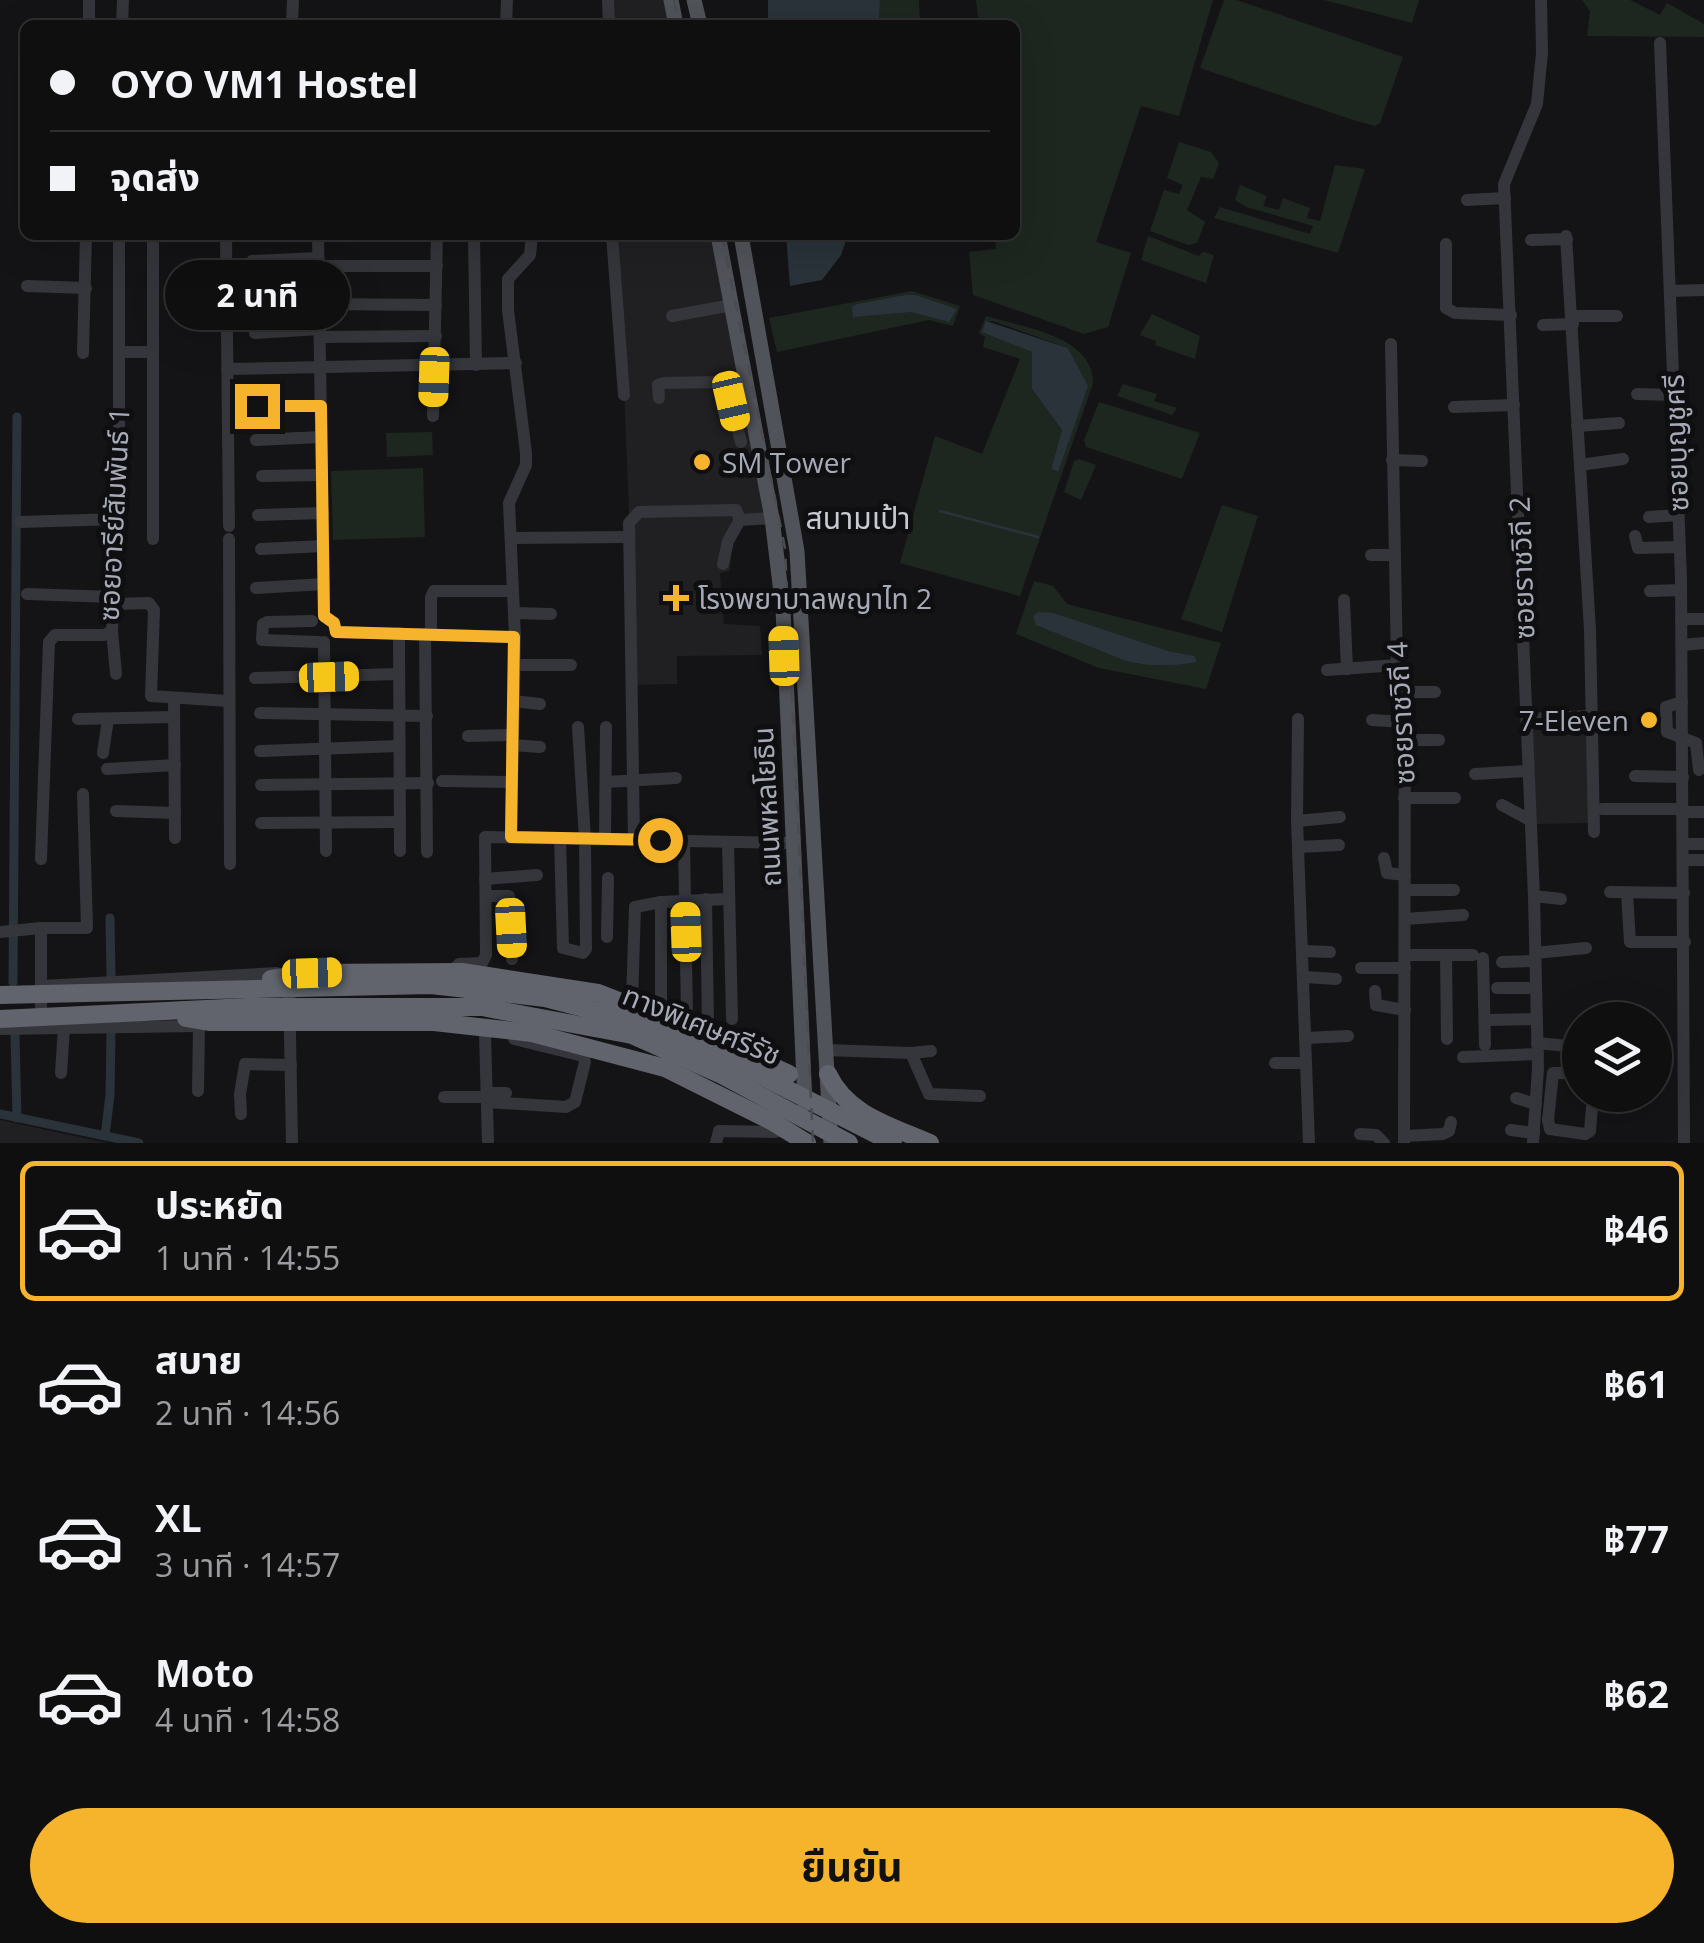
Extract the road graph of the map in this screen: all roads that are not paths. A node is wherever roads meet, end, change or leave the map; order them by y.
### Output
1 (1541, 0) edge
2 (1660, 43) dead end
3 (1505, 198) junction
4 (1467, 200) dead end
5 (86, 240) edge
6 (120, 240) edge
7 (226, 240) edge
8 (318, 240) edge
9 (437, 240) edge
10 (474, 240) edge
11 (532, 240) edge
12 (612, 240) edge
13 (719, 240) edge
14 (741, 240) edge
15 (1531, 240) dead end
16 (153, 243) dead end
17 (1446, 244) dead end
18 (252, 261) dead end
19 (318, 262) junction
20 (437, 266) junction
21 (27, 286) dead end
22 (86, 288) junction
23 (1670, 290) junction
24 (1704, 290) edge
25 (257, 298) dead end
26 (319, 300) junction
27 (436, 305) junction
28 (733, 312) junction
29 (756, 314) junction
30 (1511, 315) junction
31 (672, 316) dead end
32 (1617, 316) dead end
33 (1573, 320) junction
34 (1543, 324) dead end
35 (255, 333) dead end
36 (320, 333) junction
37 (436, 336) junction
38 (1391, 344) dead end
39 (120, 352) junction
40 (153, 352) junction
41 (83, 353) dead end
42 (516, 362) junction
43 (476, 365) junction
44 (320, 367) junction
45 (435, 367) junction
46 (227, 368) junction
47 (1636, 394) dead end
48 (1674, 394) junction
49 (624, 395) dead end
50 (658, 398) dead end
51 (257, 406) dead end
52 (321, 406) junction
53 (1454, 406) dead end
54 (1514, 406) junction
55 (433, 416) dead end
56 (1619, 424) dead end
57 (1577, 426) junction
58 (322, 437) junction
59 (256, 440) dead end
60 (742, 442) junction
61 (1623, 459) dead end
62 (1392, 460) junction
63 (1422, 461) dead end
64 (1580, 466) junction
65 (322, 475) junction
66 (262, 476) dead end
67 (323, 513) junction
68 (258, 515) dead end
69 (1678, 515) junction
70 (1648, 517) dead end
71 (772, 518) junction
72 (118, 519) junction
73 (740, 520) junction
74 (20, 522) dead end
75 (1635, 536) dead end
76 (628, 537) junction
77 (512, 538) junction
78 (153, 539) dead end
79 (323, 546) junction
80 (1678, 547) junction
81 (261, 549) dead end
82 (1372, 555) dead end
83 (1394, 555) junction
84 (723, 564) dead end
85 (324, 584) junction
86 (256, 588) dead end
87 (513, 590) junction
88 (1681, 590) junction
89 (1650, 591) dead end
90 (27, 594) dead end
91 (113, 600) junction
92 (1344, 600) dead end
93 (514, 613) junction
94 (550, 614) dead end
95 (318, 618) junction
96 (1704, 619) edge
97 (1681, 620) junction
98 (112, 630) junction
99 (336, 632) junction
100 (399, 634) junction
101 (428, 634) junction
102 (514, 637) junction
103 (322, 642) junction
104 (1704, 644) edge
105 (1682, 645) junction
106 (514, 665) junction
107 (571, 665) dead end
108 (1397, 665) junction
109 (1347, 669) junction
110 (1327, 670) dead end
111 (116, 674) dead end
112 (399, 674) junction
113 (324, 677) junction
114 (255, 678) dead end
115 (1405, 692) junction
116 (1435, 692) dead end
117 (174, 698) junction
118 (229, 701) junction
119 (513, 701) junction
120 (540, 704) dead end
121 (260, 713) dead end
122 (325, 713) junction
123 (399, 716) junction
124 (426, 716) junction
125 (1590, 716) junction
126 (173, 717) junction
127 (78, 718) dead end
128 (1527, 718) junction
129 (108, 719) junction
130 (1298, 719) dead end
131 (1372, 720) dead end
132 (1404, 722) junction
133 (578, 727) dead end
134 (606, 727) dead end
135 (468, 736) dead end
136 (788, 738) junction
137 (808, 738) junction
138 (1683, 739) junction
139 (512, 740) junction
140 (1404, 740) junction
141 (1438, 740) dead end
142 (400, 746) junction
143 (540, 747) dead end
144 (325, 748) junction
145 (260, 751) dead end
146 (103, 753) dead end
147 (175, 765) junction
148 (107, 768) dead end
149 (1699, 770) dead end
150 (1528, 772) junction
151 (1475, 774) dead end
152 (1634, 776) dead end
153 (1683, 777) junction
154 (676, 778) dead end
155 (632, 780) junction
156 (435, 782) junction
157 (511, 782) junction
158 (606, 782) junction
159 (326, 784) junction
160 (400, 784) junction
161 (261, 785) dead end
162 (84, 794) dead end
163 (1404, 798) junction
164 (1454, 798) dead end
165 (1502, 805) dead end
166 (1602, 808) dead end
167 (116, 811) dead end
168 (1683, 811) junction
169 (1704, 812) edge
170 (175, 813) junction
171 (1340, 817) dead end
172 (1530, 820) junction
173 (1297, 821) junction
174 (400, 822) junction
175 (261, 823) dead end
176 (326, 823) junction
177 (1594, 832) dead end
178 (511, 837) junction
179 (176, 838) dead end
180 (560, 838) junction
181 (585, 839) junction
182 (604, 840) junction
183 (634, 840) junction
184 (684, 841) junction
185 (728, 843) junction
186 (793, 844) junction
187 (1684, 844) junction
188 (1704, 844) edge
189 (1340, 845) dead end
190 (1299, 848) junction
191 (326, 851) dead end
192 (400, 851) dead end
193 (427, 852) dead end
194 (1384, 858) dead end
195 (40, 859) dead end
196 (1684, 860) junction
197 (1704, 860) edge
198 (230, 864) dead end
199 (538, 875) dead end
200 (608, 878) dead end
201 (485, 879) junction
202 (1405, 882) junction
203 (1454, 890) dead end
204 (1610, 892) dead end
205 (1627, 893) junction
206 (1684, 893) junction
207 (486, 896) junction
208 (1534, 896) junction
209 (728, 898) junction
210 (1561, 898) dead end
211 (706, 899) junction
212 (685, 900) junction
213 (662, 902) junction
214 (586, 907) junction
215 (607, 907) junction
216 (1463, 915) dead end
217 (1406, 919) junction
218 (41, 928) junction
219 (0, 932) edge
220 (608, 938) dead end
221 (1684, 942) junction
222 (1586, 948) dead end
223 (1304, 950) junction
224 (1330, 952) dead end
225 (1446, 955) junction
226 (1535, 957) junction
227 (512, 959) dead end
228 (1405, 961) junction
229 (1502, 962) dead end
230 (708, 963) junction
231 (730, 963) junction
232 (662, 964) junction
233 (688, 964) junction
234 (455, 968) junction
235 (1360, 968) dead end
236 (288, 972) junction
237 (1304, 978) junction
238 (1336, 979) dead end
239 (39, 986) junction
240 (1497, 988) dead end
241 (1536, 988) junction
242 (217, 990) junction
243 (1375, 990) dead end
244 (0, 992) edge
245 (632, 1001) dead end
246 (661, 1008) dead end
247 (1405, 1010) junction
248 (166, 1013) junction
249 (732, 1018) dead end
250 (0, 1019) edge
251 (1537, 1019) junction
252 (1485, 1020) junction
253 (450, 1024) junction
254 (681, 1024) junction
255 (708, 1025) dead end
256 (199, 1026) junction
257 (64, 1027) junction
258 (291, 1027) junction
259 (42, 1028) junction
260 (0, 1029) edge
261 (485, 1034) junction
262 (1348, 1036) dead end
263 (1305, 1038) junction
264 (1448, 1039) dead end
265 (1485, 1045) dead end
266 (1562, 1046) edge
267 (1538, 1048) junction
268 (826, 1050) junction
269 (931, 1051) dead end
270 (910, 1053) junction
271 (1463, 1057) dead end
272 (1275, 1063) dead end
273 (1306, 1063) junction
274 (291, 1065) junction
275 (61, 1073) dead end
276 (1562, 1073) edge
277 (828, 1074) junction
278 (796, 1075) junction
279 (198, 1091) dead end
280 (506, 1093) dead end
281 (980, 1096) dead end
282 (444, 1097) dead end
283 (487, 1097) junction
284 (1516, 1098) dead end
285 (1592, 1112) edge
286 (1539, 1113) junction
287 (241, 1114) dead end
288 (830, 1122) junction
289 (788, 1130) junction
290 (1511, 1130) dead end
291 (1450, 1132) edge
292 (1360, 1134) dead end
293 (894, 1138) edge
294 (1534, 1138) edge
295 (1404, 1140) edge
296 (928, 1142) edge
297 (292, 1143) edge
298 (488, 1143) edge
299 (716, 1143) edge
300 (807, 1143) edge
301 (831, 1143) edge
302 (849, 1143) edge
303 (875, 1143) edge
304 (1310, 1143) edge
305 (1384, 1143) edge
306 (1684, 1143) edge

1 - 3 street, ซอยราชวิถี 2
2 - 23 street, ซอยบุญชูศรี
3 - 4 street
3 - 30 street, ซอยราชวิถี 2
5 - 22 street
6 - 39 street, ซอยอารีย์สัมพันธ์ 1
7 - 46 street
8 - 19 street
9 - 20 street
10 - 43 street
11 - 42 street
12 - 49 street
13 - 28 main road, ถนนพหลโยธิน
14 - 29 main road, ถนนพหลโยธิน
15 - 33 street
16 - 40 street
17 - 30 street
18 - 19 street
19 - 20 street
19 - 26 street
20 - 27 street
21 - 22 street
22 - 41 street
23 - 24 street
23 - 48 street, ซอยบุญชูศรี
25 - 26 street
26 - 27 street
26 - 36 street
27 - 37 street
28 - 29 main road
28 - 31 street
28 - 60 main road, ถนนพหลโยธิน
29 - 137 main road, ถนนพหลโยธิน
30 - 54 street, ซอยราชวิถี 2
32 - 33 street
33 - 34 street
33 - 57 street
35 - 36 street
36 - 37 street
36 - 44 street
37 - 45 street
38 - 62 street, ซอยราชวิถี 4
39 - 40 street
39 - 72 street, ซอยอารีย์สัมพันธ์ 1
40 - 78 street
42 - 43 street
42 - 77 street
43 - 45 street
44 - 45 street
44 - 46 street
44 - 52 street
45 - 55 street
46 - 118 street
47 - 48 street
48 - 69 street, ซอยบุญชูศรี
50 - 60 street
51 - 52 street
52 - 58 street
53 - 54 street
54 - 128 street, ซอยราชวิถี 2
56 - 57 street
57 - 64 street
58 - 59 street
58 - 65 street
60 - 71 main road, ถนนพหลโยธิน
61 - 64 street
62 - 63 street
62 - 83 street, ซอยราชวิถี 4
64 - 125 street
65 - 66 street
65 - 67 street
67 - 68 street
67 - 79 street
69 - 70 street
69 - 80 street, ซอยบุญชูศรี
71 - 73 street
71 - 136 main road, ถนนพหลโยธิน
72 - 74 street
72 - 91 street, ซอยอารีย์สัมพันธ์ 1
73 - 76 street
73 - 84 street
75 - 80 street
76 - 77 street
76 - 155 street
77 - 87 street
79 - 81 street
79 - 85 street
80 - 88 street, ซอยบุญชูศรี
82 - 83 street
83 - 108 street, ซอยราชวิถี 4
85 - 86 street
85 - 95 street
87 - 93 street
87 - 101 street
88 - 89 street
88 - 97 street, ซอยบุญชูศรี
90 - 91 street
91 - 98 street, ซอยอารีย์สัมพันธ์ 1
91 - 117 street
92 - 109 street
93 - 94 street
93 - 102 street
95 - 99 street
95 - 103 street
95 - 103 street
96 - 97 street
97 - 105 street, ซอยบุญชูศรี
98 - 111 street
98 - 195 street, ซอยอารีย์สัมพันธ์ 1
99 - 100 street
99 - 103 street
100 - 101 street
100 - 112 street
101 - 102 street
101 - 124 street
102 - 106 street
103 - 113 street
104 - 105 street
105 - 138 street, ซอยบุญชูศรี
106 - 107 street
106 - 119 street
108 - 109 street
108 - 115 street, ซอยราชวิถี 4
109 - 110 street
112 - 113 street
112 - 123 street
113 - 114 street
113 - 122 street
115 - 116 street
115 - 132 street, ซอยราชวิถี 4
117 - 118 street
117 - 126 street
118 - 198 street
119 - 120 street
119 - 139 street
121 - 122 street
122 - 123 street
122 - 144 street
123 - 124 street
123 - 142 street
124 - 156 street
125 - 128 street
125 - 177 street
126 - 129 street
126 - 147 street
127 - 129 street
128 - 150 street, ซอยราชวิถี 2
129 - 146 street
130 - 173 street
131 - 132 street
132 - 140 street, ซอยราชวิถี 4
133 - 181 street
134 - 158 street
135 - 139 street
136 - 137 main road
136 - 186 main road, ถนนพหลโยธิน
137 - 268 main road, ถนนพหลโยธิน
138 - 149 street
138 - 153 street, ซอยบุญชูศรี
139 - 143 street
139 - 157 street
140 - 141 street
140 - 163 street, ซอยราชวิถี 4
142 - 144 street
142 - 160 street
144 - 145 street
144 - 159 street
147 - 148 street
147 - 170 street
150 - 151 street
150 - 172 street, ซอยราชวิถี 2
152 - 153 street
153 - 168 street, ซอยบุญชูศรี
154 - 155 street
155 - 158 street
155 - 183 street
156 - 157 street
156 - 160 street
156 - 193 street
157 - 178 street
158 - 182 street
159 - 160 street
159 - 161 street
159 - 176 street
160 - 174 street
162 - 218 street
163 - 164 street
163 - 202 street, ซอยราชวิถี 4
165 - 172 street
166 - 168 street
167 - 170 street
168 - 169 street
168 - 187 street, ซอยบุญชูศรี
170 - 179 street
171 - 173 street
172 - 208 street, ซอยราชวิถี 2
173 - 190 street
174 - 176 street
174 - 192 street
175 - 176 street
176 - 191 street
178 - 180 street
178 - 201 street
180 - 181 street
180 - 214 street
181 - 182 street
181 - 214 street
182 - 183 street
183 - 184 street
184 - 185 street
184 - 212 street
185 - 186 street
185 - 209 street
186 - 278 main road, ถนนพหลโยธิน
187 - 188 street
187 - 196 street, ซอยบุญชูศรี
189 - 190 street
190 - 223 street
194 - 202 street
196 - 197 street
196 - 206 street, ซอยบุญชูศรี
199 - 201 street
200 - 215 street
201 - 207 street
202 - 203 street
202 - 217 street, ซอยราชวิถี 4
204 - 205 street
205 - 206 street
205 - 221 street
206 - 221 street, ซอยบุญชูศรี
207 - 227 street
207 - 234 street
208 - 210 street
208 - 226 street, ซอยราชวิถี 2
209 - 211 street
209 - 231 street
211 - 212 street
211 - 230 street
212 - 213 street
212 - 233 street
213 - 232 street
213 - 245 street
214 - 215 street
215 - 220 street
216 - 217 street
217 - 228 street, ซอยราชวิถี 4
218 - 219 street
218 - 239 street
221 - 306 street, ซอยบุญชูศรี
222 - 226 street
223 - 224 street
223 - 237 street
225 - 228 street
225 - 252 street
225 - 264 street
226 - 229 street
226 - 241 street, ซอยราชวิถี 2
228 - 235 street
228 - 247 street, ซอยราชวิถี 4
230 - 231 street
230 - 233 street
230 - 255 street
231 - 249 street
232 - 233 street
232 - 246 street
233 - 254 street
234 - 236 street
234 - 253 street
234 - 254 street
236 - 239 street
236 - 258 street
237 - 238 street
237 - 263 street
239 - 244 street
239 - 259 street
240 - 241 street
241 - 251 street, ซอยราชวิถี 2
242 - 244 highway, ทางพิเศษศรีรัช
242 - 254 highway
242 - 293 highway, ทางพิเศษศรีรัช
243 - 247 street
247 - 295 street, ซอยราชวิถี 4
248 - 250 highway, ทางพิเศษศรีรัช
248 - 289 highway
248 - 302 highway, ทางพิเศษศรีรัช
251 - 252 street
251 - 267 street, ซอยราชวิถี 2
252 - 265 street
253 - 258 street
253 - 261 street
254 - 278 highway
256 - 257 street
256 - 258 street
256 - 279 street
257 - 259 street
257 - 275 street
258 - 274 street
259 - 260 street
261 - 283 street
261 - 283 street
262 - 263 street
263 - 273 street
266 - 267 street
267 - 271 street
267 - 286 street, ซอยราชวิถี 2
268 - 270 street
268 - 277 main road, ถนนพหลโยธิน
269 - 270 street
270 - 281 street
272 - 273 street
273 - 304 street
274 - 287 street
274 - 297 street
276 - 286 street
277 - 288 main road, ถนนพหลโยธิน
277 - 293 highway
278 - 300 main road, ถนนพหลโยธิน
280 - 283 street
282 - 283 street
283 - 298 street
284 - 286 street
285 - 286 street
286 - 294 street, ซอยราชวิถี 2
288 - 301 main road, ถนนพหลโยธิน
288 - 303 street
289 - 299 street
289 - 300 highway
290 - 294 street
291 - 295 street
292 - 305 street
293 - 296 highway

